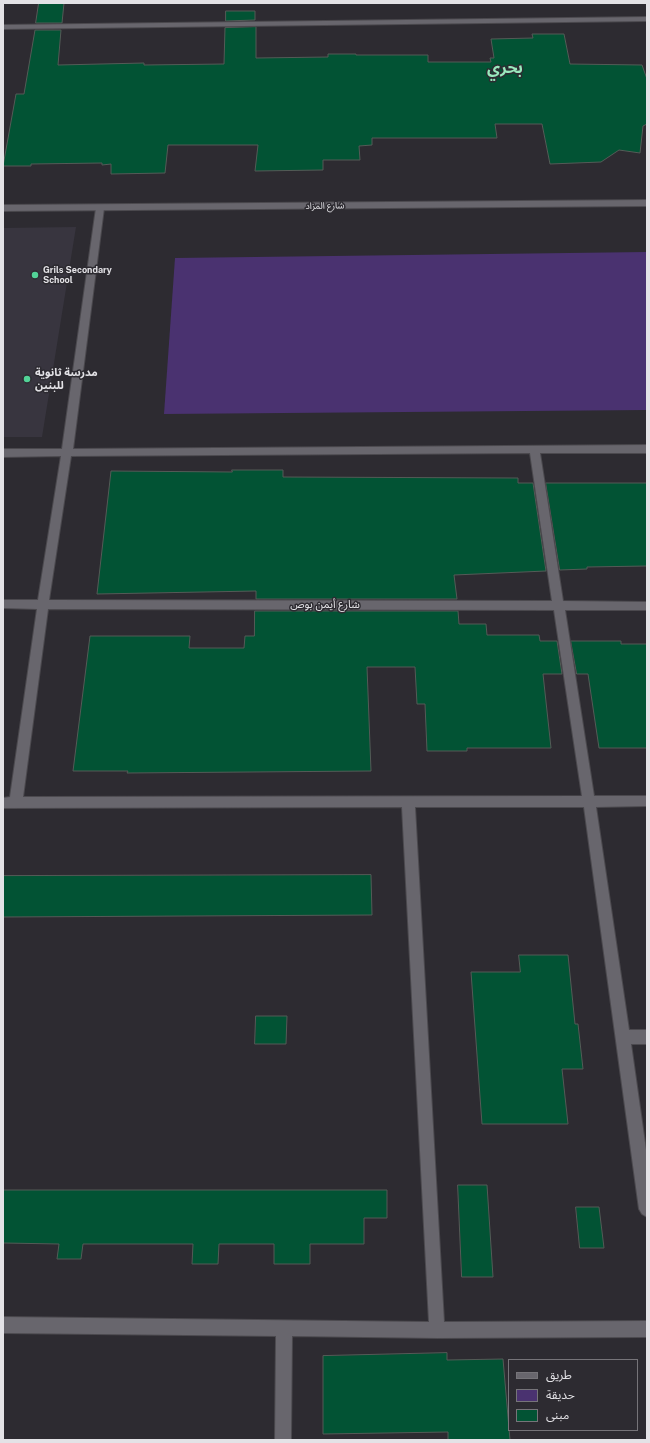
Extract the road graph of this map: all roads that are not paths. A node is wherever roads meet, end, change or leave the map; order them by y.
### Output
1 (647, 19) edge
2 (3, 27) edge
3 (647, 203) edge
4 (3, 208) edge
5 (100, 208) junction
6 (647, 449) edge
7 (534, 450) junction
8 (3, 452) edge
9 (67, 452) junction
10 (43, 603) junction
11 (3, 604) edge
12 (647, 606) edge
13 (558, 607) junction
14 (589, 801) junction
15 (647, 801) edge
16 (408, 802) junction
17 (3, 803) edge
18 (16, 803) junction
19 (623, 1037) junction
20 (647, 1037) edge
21 (647, 1209) edge
22 (3, 1325) edge
23 (284, 1329) junction
24 (647, 1329) edge
25 (437, 1330) junction
26 (283, 1440) edge

1 - 2 street
3 - 5 street, شارع المزاد
4 - 5 street, شارع المزاد
5 - 9 street
6 - 7 street
7 - 9 street
7 - 13 street
8 - 9 street
9 - 10 street
10 - 11 street, شارع أيمن بوص
10 - 13 street, شارع أيمن بوص
10 - 18 street
12 - 13 street, شارع أيمن بوص
13 - 14 street
14 - 15 street
14 - 16 street
14 - 19 street
16 - 18 street
16 - 25 street
17 - 18 street
19 - 20 street
19 - 21 street
22 - 23 street
23 - 25 street
23 - 26 street
24 - 25 street

